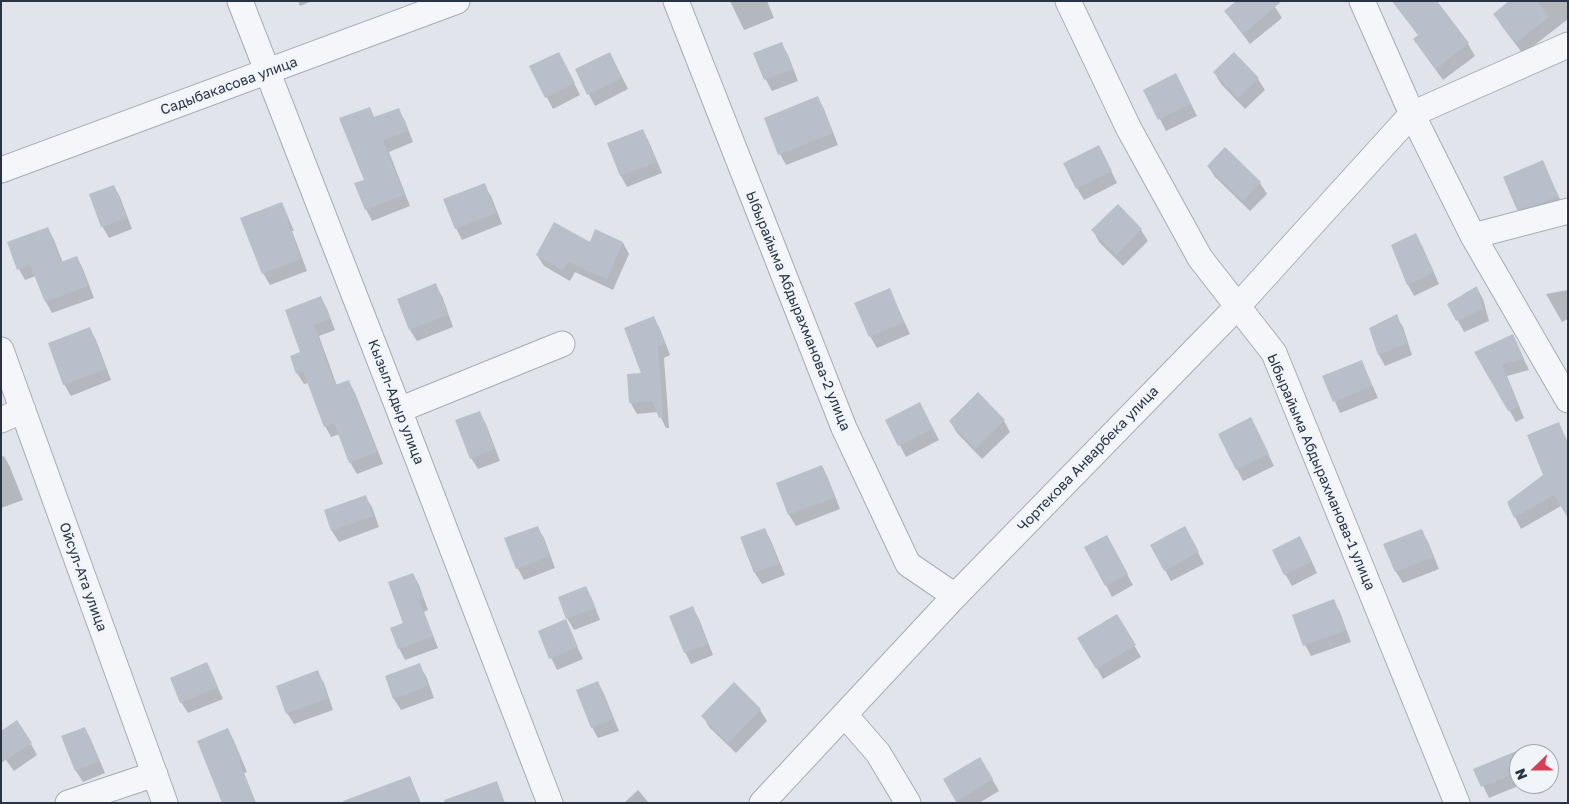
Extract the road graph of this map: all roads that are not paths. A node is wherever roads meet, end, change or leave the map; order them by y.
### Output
1 (240, 1) edge
2 (457, 1) edge
3 (676, 1) edge
4 (1068, 1) edge
5 (1362, 1) edge
6 (1568, 45) edge
7 (267, 72) junction
8 (1412, 114) junction
9 (1, 170) edge
10 (1568, 211) edge
11 (1473, 236) junction
12 (1237, 307) junction
13 (562, 344) dead end
14 (1, 350) edge
15 (1568, 400) edge
16 (399, 410) junction
17 (12, 415) edge
18 (956, 596) junction
19 (845, 715) junction
20 (155, 774) junction
21 (68, 803) edge
22 (165, 803) edge
23 (550, 803) edge
24 (762, 803) edge
25 (908, 803) edge
26 (1458, 803) edge

1 - 7 street, Кызыл-Адыр улица
2 - 7 street, Садыбакасова улица
3 - 18 street, Ыбырайыма Абдырахманова-2 улица
4 - 12 street, Ыбырайыма Абдырахманова-1 улица
5 - 8 street
6 - 8 street
7 - 9 street, Садыбакасова улица
7 - 16 street, Кызыл-Адыр улица
8 - 11 street
8 - 12 street, Чортекова Анварбека улица
10 - 11 street
11 - 15 street
12 - 18 street, Чортекова Анварбека улица
12 - 26 street, Ыбырайыма Абдырахманова-1 улица
13 - 16 street
14 - 17 street, Ойсул-Ата улица
16 - 23 street, Кызыл-Адыр улица
17 - 20 street, Ойсул-Ата улица
18 - 19 street, Чортекова Анварбека улица
19 - 24 street, Чортекова Анварбека улица
19 - 25 street
20 - 21 street
20 - 22 street, Ойсул-Ата улица

